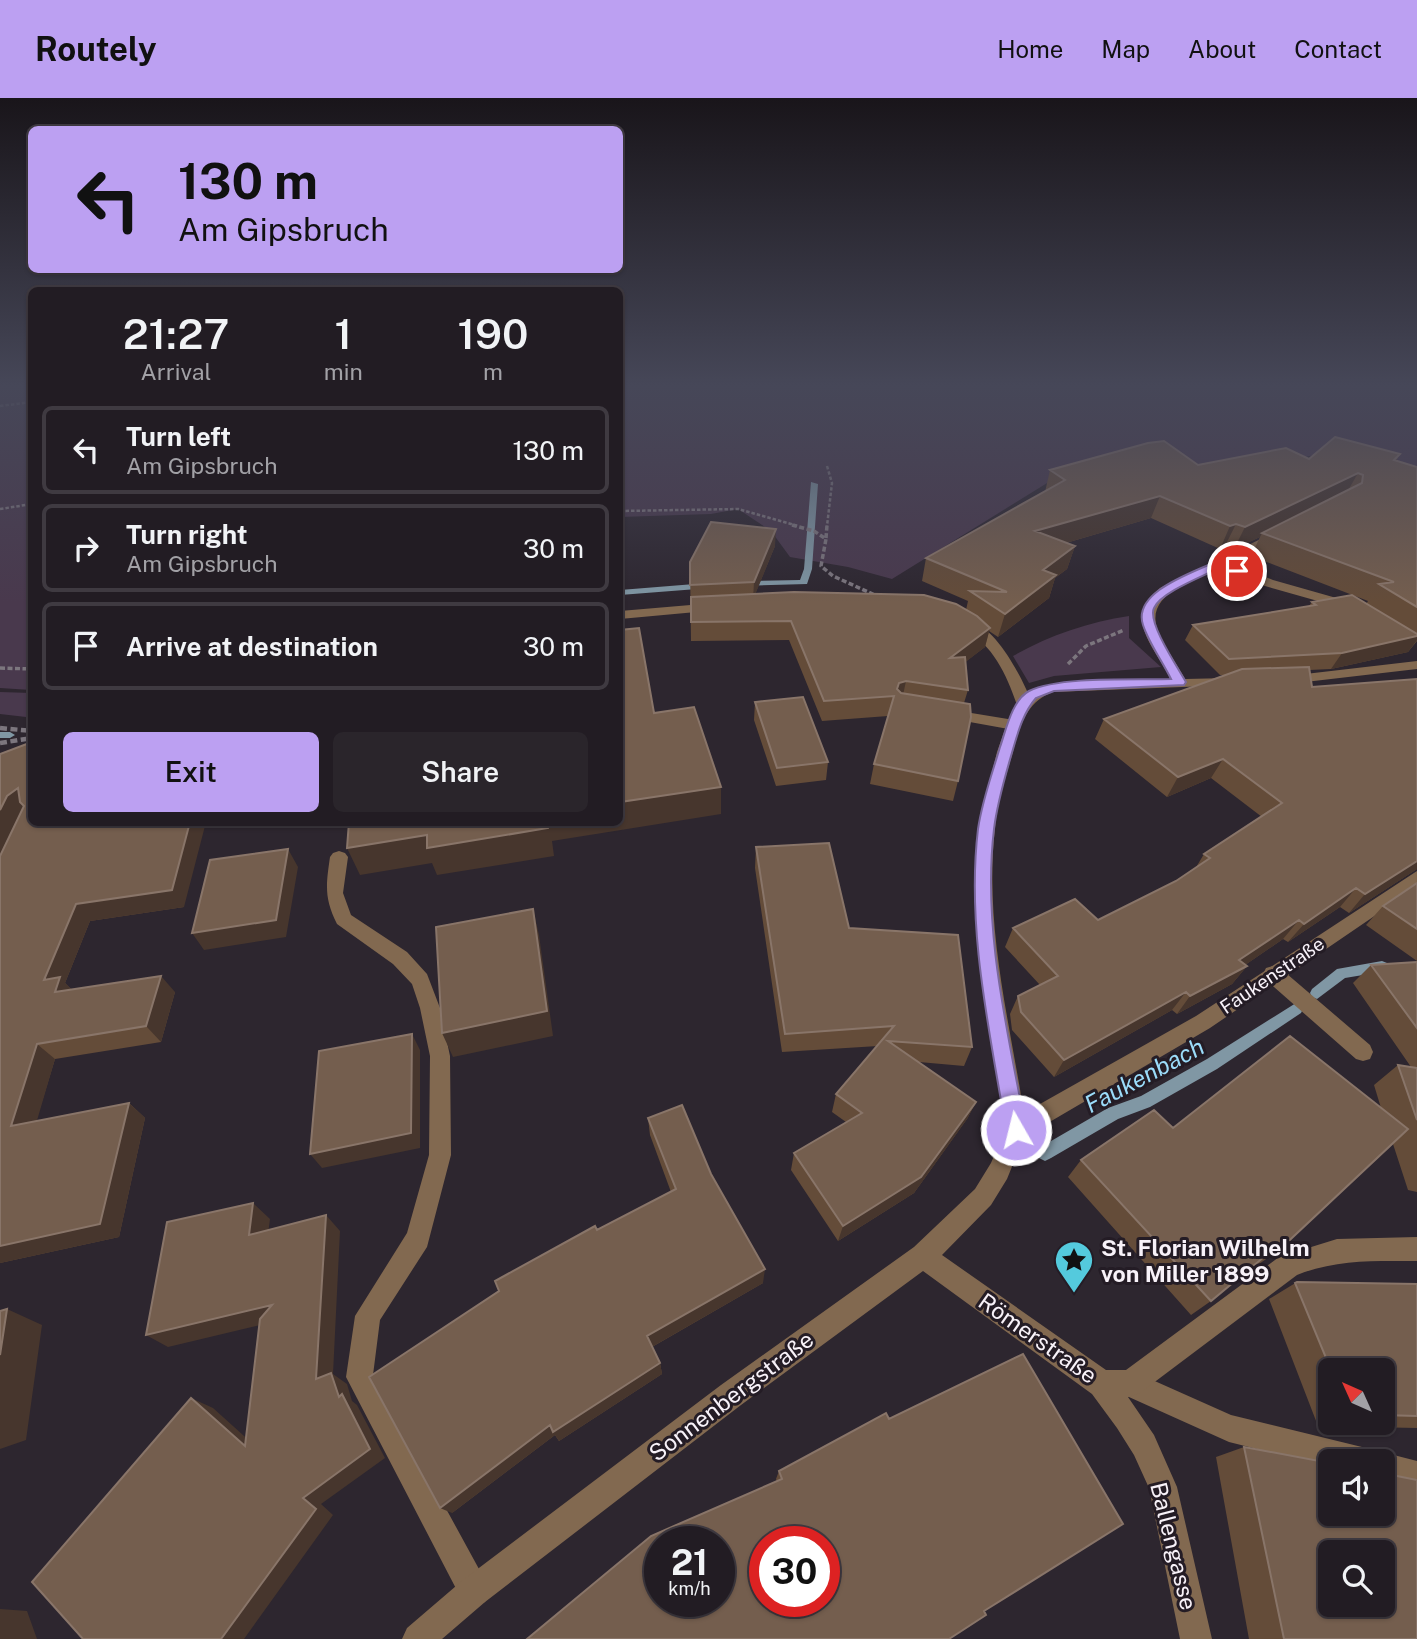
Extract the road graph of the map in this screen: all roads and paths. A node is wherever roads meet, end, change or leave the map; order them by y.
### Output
1 (827, 466) dead end
2 (28, 505) edge
3 (0, 509) edge
4 (623, 511) edge
5 (1287, 529) edge
6 (826, 539) junction
7 (1219, 564) junction
8 (883, 599) edge
9 (727, 607) edge
10 (623, 615) edge
11 (1367, 616) edge
12 (956, 619) edge
13 (1149, 624) junction
14 (1417, 665) edge
15 (0, 668) edge
16 (28, 669) edge
17 (1245, 681) edge
18 (1270, 681) edge
19 (1179, 682) junction
20 (1052, 688) junction
21 (1024, 704) junction
22 (927, 711) edge
23 (1014, 725) junction
24 (0, 728) edge
25 (28, 731) edge
26 (28, 739) edge
27 (0, 743) edge
28 (339, 857) dead end
29 (1417, 878) edge
30 (1273, 974) junction
31 (1363, 1052) dead end
32 (1016, 1130) junction
33 (1417, 1249) edge
34 (923, 1256) junction
35 (1116, 1384) junction
36 (1318, 1450) edge
37 (1395, 1469) edge
38 (1417, 1475) edge
39 (474, 1591) junction
40 (418, 1639) edge
41 (1196, 1639) edge

1 - 6 path
2 - 3 path
4 - 6 path
5 - 7 street
6 - 8 path
7 - 11 street
7 - 13 street
9 - 10 street
12 - 21 street
13 - 19 street
13 - 20 path
14 - 18 street
15 - 16 path
17 - 19 street
19 - 20 street
20 - 21 street
21 - 23 street
22 - 23 street
23 - 32 street
24 - 25 path
26 - 27 path
28 - 39 street
29 - 30 street, Faukenstraße
30 - 31 street
30 - 32 street, Faukenstraße
32 - 34 street, Sonnenbergstraße
33 - 35 street
34 - 35 street, Römerstraße
34 - 39 street, Sonnenbergstraße
35 - 36 street
35 - 41 street, Ballengasse
37 - 38 street
39 - 40 street, Sonnenbergstraße

